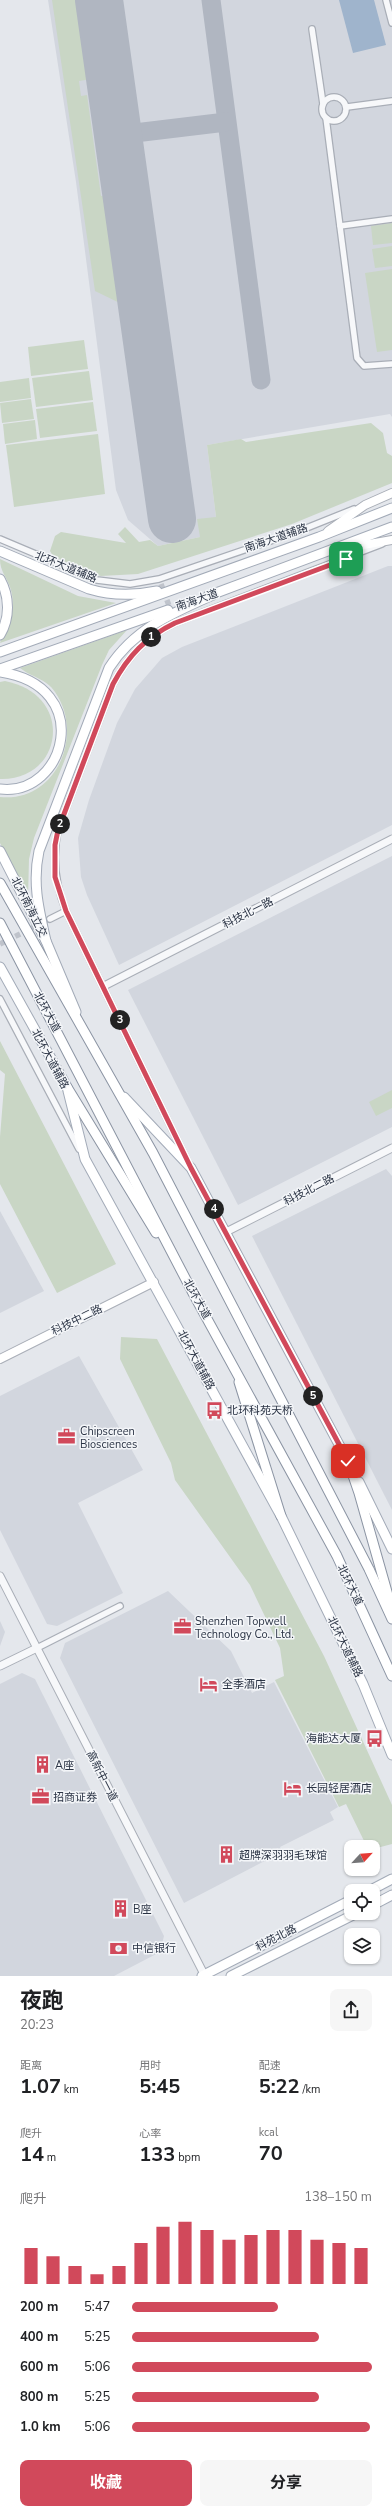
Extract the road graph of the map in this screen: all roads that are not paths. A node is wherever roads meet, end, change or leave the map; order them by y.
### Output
1 (386, 0) edge
2 (392, 23) edge
3 (312, 29) dead end
4 (392, 101) edge
5 (323, 104) junction
6 (346, 107) junction
7 (326, 118) junction
8 (392, 219) edge
9 (340, 226) junction
10 (392, 364) edge
11 (392, 493) edge
12 (365, 505) junction
13 (392, 508) edge
14 (392, 527) edge
15 (319, 537) junction
16 (0, 539) edge
17 (392, 540) edge
18 (334, 550) junction
19 (0, 551) edge
20 (0, 579) edge
21 (160, 581) joint
22 (198, 581) junction
23 (213, 595) junction
24 (0, 636) edge
25 (0, 652) edge
26 (0, 669) edge
27 (0, 672) edge
28 (0, 788) edge
29 (392, 839) edge
30 (0, 851) edge
31 (0, 883) edge
32 (66, 911) junction
33 (50, 919) tunnel mouth
34 (0, 923) edge
35 (46, 941) junction
36 (0, 969) edge
37 (104, 986) junction
38 (0, 999) edge
39 (85, 1033) junction
40 (66, 1087) junction
41 (115, 1087) junction
42 (392, 1148) edge
43 (85, 1160) junction
44 (191, 1168) junction
45 (226, 1232) junction
46 (154, 1282) junction
47 (194, 1295) junction
48 (230, 1358) junction
49 (0, 1359) edge
50 (348, 1461) junction
51 (281, 1516) junction
52 (392, 1549) edge
53 (0, 1576) edge
54 (120, 1606) dead end
55 (392, 1610) edge
56 (392, 1619) edge
57 (37, 1648) junction
58 (0, 1666) edge
59 (392, 1676) edge
60 (392, 1755) edge
61 (392, 1880) edge
62 (380, 1886) edge
63 (392, 1895) edge
64 (380, 1901) edge
65 (344, 1904) edge
66 (344, 1919) edge
67 (204, 1976) edge
68 (231, 1976) edge

1 - 2 street
3 - 5 street
4 - 6 street
5 - 6 street
5 - 7 street
6 - 7 street
7 - 9 street
8 - 9 street
9 - 10 street
11 - 12 main road, 南海大道辅路
12 - 15 main road, 南海大道
12 - 21 street, 南海大道辅路
13 - 15 main road, 南海大道
14 - 18 main road, 南海大道
15 - 22 main road, 南海大道
16 - 21 street, 北环大道辅路
17 - 18 main road
17 - 32 street
18 - 23 main road, 南海大道
19 - 22 main road
20 - 24 main road
22 - 25 main road, 南海大道
23 - 26 main road, 南海大道
23 - 35 main road
27 - 28 main road
29 - 37 street, 科技北一路
30 - 35 main road, 北环南海立交
31 - 39 main road, 北环大道
32 - 33 street
32 - 37 street
34 - 47 main road, 北环大道
35 - 39 main road
36 - 40 main road, 北环大道辅路
37 - 44 street
38 - 43 street
39 - 41 main road, 北环大道
40 - 43 main road, 北环大道辅路
40 - 47 main road
41 - 44 main road
41 - 56 main road, 北环大道
42 - 45 street, 科技北二路
43 - 46 main road, 北环大道辅路
44 - 45 main road
45 - 50 main road
46 - 49 main road, 科技中二路
46 - 51 main road, 北环大道辅路
47 - 48 main road, 北环大道
48 - 51 main road
48 - 59 main road, 北环大道
50 - 52 main road
50 - 55 main road
51 - 60 main road, 北环大道辅路
53 - 57 street, 高新中一道
54 - 57 street
57 - 58 street
57 - 67 street, 高新中一道
61 - 62 main road
63 - 64 main road
65 - 67 main road, 科苑北路
66 - 68 main road, 科苑北路

